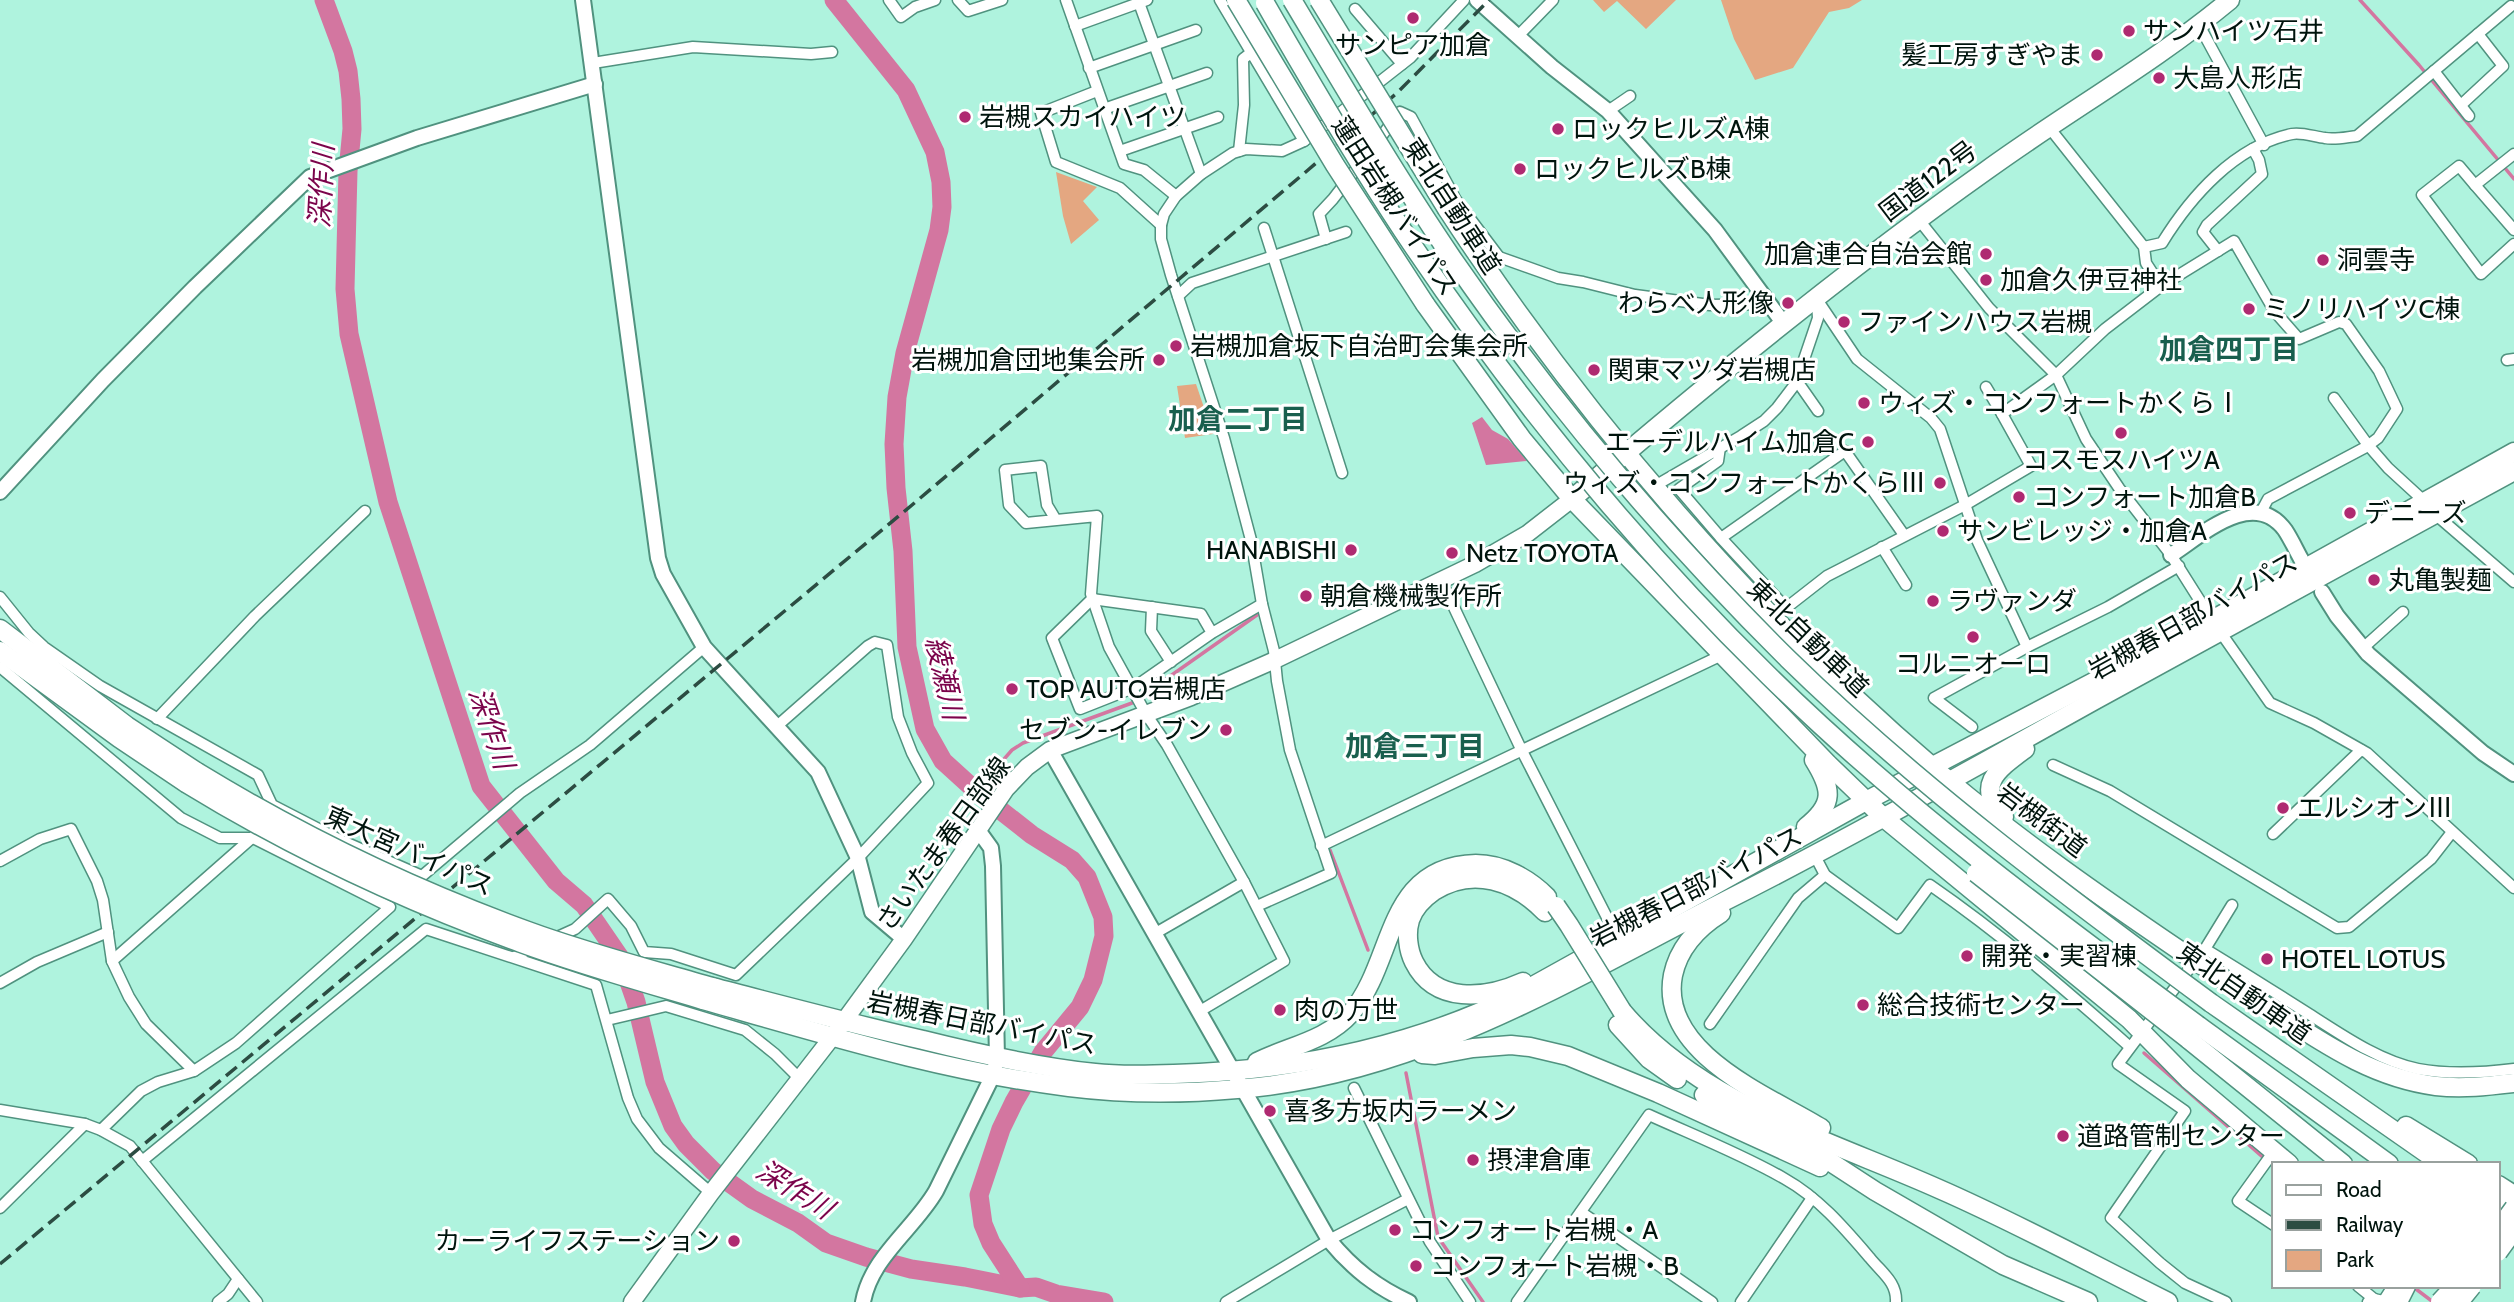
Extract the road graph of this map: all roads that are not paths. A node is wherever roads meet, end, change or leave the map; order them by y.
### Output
1 (583, 0) edge
2 (889, 0) edge
3 (935, 0) edge
4 (958, 0) edge
5 (1002, 0) edge
6 (1066, 0) edge
7 (1220, 0) edge
8 (1236, 0) edge
9 (1292, 0) edge
10 (1319, 0) edge
11 (1464, 0) edge
12 (1477, 0) edge
13 (1553, 0) edge
14 (2230, 0) edge
15 (1141, 1) edge
16 (1264, 1) edge
17 (2511, 5) edge
18 (1355, 9) dead end
19 (2199, 25) junction
20 (1075, 26) junction
21 (1196, 30) dead end
22 (2478, 34) junction
23 (1518, 36) junction
24 (1154, 45) junction
25 (832, 52) dead end
26 (1252, 52) junction
27 (593, 63) junction
28 (1402, 64) junction
29 (1089, 68) junction
30 (1207, 73) dead end
31 (2431, 74) junction
32 (595, 84) junction
33 (1169, 87) junction
34 (1097, 91) junction
35 (1630, 96) dead end
36 (2461, 105) junction
37 (1104, 109) junction
38 (1608, 111) junction
39 (2469, 116) dead end
40 (1218, 117) dead end
41 (2048, 127) junction
42 (1184, 129) junction
43 (1304, 141) junction
44 (2264, 145) junction
45 (2253, 149) junction
46 (1120, 151) junction
47 (1239, 151) junction
48 (2509, 159) edge
49 (1201, 174) junction
50 (2475, 185) junction
51 (1176, 195) junction
52 (1919, 220) junction
53 (1161, 225) junction
54 (1264, 228) dead end
55 (2514, 230) edge
56 (1346, 232) dead end
57 (1326, 239) junction
58 (2514, 244) edge
59 (2144, 247) junction
60 (2218, 251) junction
61 (1273, 256) junction
62 (1499, 257) junction
63 (1487, 271) junction
64 (2161, 286) junction
65 (1178, 296) junction
66 (1816, 298) junction
67 (1768, 304) junction
68 (1784, 324) junction
69 (2056, 375) junction
70 (1797, 381) junction
71 (1986, 387) dead end
72 (2334, 398) dead end
73 (1818, 411) dead end
74 (2002, 414) junction
75 (2368, 445) junction
76 (1720, 447) junction
77 (1627, 452) junction
78 (2514, 452) edge
79 (2514, 471) edge
80 (1342, 473) dead end
81 (1653, 487) junction
82 (0, 492) edge
83 (1572, 499) junction
84 (1965, 505) junction
85 (2429, 508) junction
86 (365, 511) dead end
87 (2260, 514) junction
88 (1056, 520) junction
89 (1904, 535) junction
90 (1721, 538) junction
91 (1882, 547) junction
92 (2301, 559) dead end
93 (2175, 561) junction
94 (1441, 580) junction
95 (2514, 582) edge
96 (1906, 586) dead end
97 (2322, 592) dead end
98 (0, 597) edge
99 (1092, 598) junction
100 (1262, 604) junction
101 (1152, 607) junction
102 (2403, 612) dead end
103 (2216, 626) junction
104 (0, 629) edge
105 (1212, 633) junction
106 (2027, 646) junction
107 (704, 647) junction
108 (2363, 648) junction
109 (0, 651) edge
110 (1722, 655) junction
111 (1275, 660) junction
112 (1171, 662) junction
113 (0, 667) edge
114 (1139, 700) junction
115 (2078, 710) junction
116 (157, 719) junction
117 (777, 726) junction
118 (1972, 727) dead end
119 (1799, 735) junction
120 (1901, 739) junction
121 (1521, 748) junction
122 (1050, 750) junction
123 (2361, 750) junction
124 (1964, 751) junction
125 (2053, 765) dead end
126 (1933, 767) junction
127 (2514, 774) edge
128 (191, 778) junction
129 (1949, 781) junction
130 (1866, 801) junction
131 (272, 805) junction
132 (1885, 818) junction
133 (981, 824) junction
134 (2452, 832) junction
135 (2273, 834) dead end
136 (253, 838) junction
137 (338, 839) junction
138 (1321, 846) junction
139 (858, 858) junction
140 (1811, 858) junction
141 (0, 861) edge
142 (314, 868) junction
143 (1825, 875) junction
144 (2078, 880) junction
145 (1244, 881) junction
146 (1718, 885) junction
147 (2514, 888) edge
148 (2232, 905) dead end
149 (1257, 906) junction
150 (1550, 909) junction
151 (108, 932) junction
152 (1154, 934) junction
153 (904, 939) junction
154 (1615, 941) junction
155 (514, 957) junction
156 (112, 961) junction
157 (2195, 961) junction
158 (0, 983) edge
159 (1200, 1011) junction
160 (1617, 1014) junction
161 (607, 1020) junction
162 (1710, 1024) dead end
163 (838, 1029) junction
164 (2142, 1031) junction
165 (2194, 1032) junction
166 (2130, 1047) junction
167 (1411, 1053) junction
168 (1003, 1068) junction
169 (2514, 1069) edge
170 (1237, 1070) junction
171 (194, 1071) junction
172 (2314, 1074) junction
173 (800, 1079) junction
174 (1070, 1079) junction
175 (2514, 1083) edge
176 (1354, 1088) dead end
177 (1243, 1089) junction
178 (0, 1110) edge
179 (85, 1124) junction
180 (101, 1130) junction
181 (2273, 1151) junction
182 (142, 1161) junction
183 (2287, 1162) edge
184 (2341, 1162) edge
185 (2386, 1162) edge
186 (2439, 1162) edge
187 (2465, 1162) edge
188 (1883, 1166) junction
189 (713, 1191) junction
190 (1875, 1191) junction
191 (1812, 1198) junction
192 (1408, 1199) junction
193 (0, 1208) edge
194 (2514, 1208) edge
195 (1581, 1212) junction
196 (2272, 1224) edge
197 (2500, 1227) edge
198 (2514, 1230) edge
199 (1329, 1240) junction
200 (2500, 1249) edge
201 (2112, 1275) junction
202 (238, 1279) junction
203 (2361, 1288) edge
204 (2403, 1288) edge
205 (2452, 1288) edge
206 (2453, 1288) edge
207 (2470, 1288) edge
208 (2382, 1301) edge
209 (218, 1302) edge
210 (257, 1302) edge
211 (632, 1302) edge
212 (863, 1302) edge
213 (1226, 1302) edge
214 (1409, 1302) edge
215 (1470, 1302) edge
216 (1517, 1302) edge
217 (1712, 1302) edge
218 (1741, 1302) edge
219 (1896, 1302) edge
220 (2088, 1302) edge
221 (2151, 1302) edge
222 (2168, 1302) edge
223 (2226, 1302) edge
224 (2440, 1302) edge
225 (2459, 1302) edge
226 (2472, 1302) edge

1 - 27 street
2 - 3 street
4 - 5 street
6 - 20 street
7 - 26 street
8 - 83 highway, 蓮田岩槻バイパス, bridge
9 - 172 highway, 東北自動車道, bridge
10 - 63 highway, 蓮田岩槻バイパス, bridge
11 - 28 street
12 - 23 street
13 - 23 street
14 - 19 highway, 国道122号
15 - 20 street
15 - 24 street
16 - 165 highway, 東北自動車道, bridge
17 - 22 street
18 - 28 street
19 - 41 highway, 国道122号
19 - 44 street
20 - 29 street
21 - 24 street
22 - 31 street
22 - 36 street
23 - 38 street
24 - 29 street
24 - 33 street
25 - 27 street
26 - 43 street
26 - 47 street
27 - 32 street
28 - 43 street
29 - 34 street
30 - 33 street
31 - 36 street
31 - 44 street
32 - 82 street
32 - 107 street
33 - 37 street
33 - 42 street
34 - 37 street
34 - 53 street
35 - 38 street
36 - 39 street
37 - 46 street
38 - 67 street
40 - 42 street
41 - 52 highway, 国道122号
41 - 59 street
42 - 46 street
42 - 49 street
43 - 47 street
44 - 45 street
45 - 59 street
45 - 60 street
46 - 51 street
47 - 49 street
48 - 50 street
49 - 51 street
50 - 55 street
50 - 58 street
51 - 53 street
52 - 66 highway, 国道122号
52 - 69 street
53 - 65 street
54 - 61 street
56 - 57 street
57 - 61 street
57 - 62 street
59 - 64 street
60 - 64 street
60 - 75 street
61 - 65 street
61 - 80 street
62 - 63 street
62 - 67 street
63 - 77 highway, 蓮田岩槻バイパス
64 - 69 street
65 - 100 street
66 - 68 highway, 国道122号
66 - 70 street
66 - 84 street
67 - 68 street
68 - 77 highway, 国道122号
69 - 74 street
69 - 93 street
70 - 73 street
70 - 76 street
71 - 74 street
72 - 75 street
74 - 84 street
75 - 85 street
75 - 87 street
76 - 81 street
76 - 90 street
77 - 81 highway, 岩槻街道
77 - 83 highway, 国道122号
78 - 85 highway, 岩槻春日部バイパス
79 - 85 highway, 岩槻春日部バイパス
81 - 120 highway, 岩槻街道
83 - 94 main road, さいたま春日部線
83 - 110 highway
84 - 89 street
84 - 106 street
85 - 95 street
85 - 103 highway, 岩槻春日部バイパス
86 - 116 street
87 - 92 street
87 - 93 street
88 - 88 street
88 - 99 street
89 - 90 street
89 - 91 street
90 - 91 street
91 - 96 street
93 - 103 street
93 - 106 street
94 - 111 main road, さいたま春日部線
94 - 121 street
97 - 108 street
98 - 116 street
99 - 101 street
99 - 114 street
99 - 114 street
100 - 105 street
100 - 111 street
101 - 105 street
101 - 112 street
102 - 108 street
103 - 115 highway, 岩槻春日部バイパス
103 - 123 street
103 - 124 highway, 岩槻春日部バイパス
104 - 128 highway, 東大宮バイパス
105 - 112 street
106 - 118 street
107 - 117 street
107 - 137 street
108 - 127 street
109 - 128 highway, 東大宮バイパス
110 - 119 highway
110 - 121 street
111 - 114 main road, さいたま春日部線
111 - 138 street
112 - 114 street
113 - 136 street
114 - 122 main road, さいたま春日部線
114 - 145 street
115 - 129 highway, 岩槻春日部バイパス
115 - 144 highway
116 - 131 street
117 - 139 street
117 - 139 street
119 - 130 highway
119 - 146 highway
120 - 124 highway
120 - 126 highway, 岩槻街道
121 - 138 street
121 - 154 street
122 - 133 main road, さいたま春日部線
122 - 152 street
123 - 134 street
123 - 135 street
124 - 126 highway, 岩槻春日部バイパス
125 - 134 street
126 - 129 highway, 岩槻街道
126 - 130 highway, 岩槻春日部バイパス
128 - 163 highway, 東大宮バイパス, bridge
129 - 132 highway, 岩槻春日部バイパス
129 - 144 highway, 岩槻街道
130 - 132 highway
130 - 146 highway, 岩槻春日部バイパス
131 - 136 street
131 - 137 street
132 - 140 highway, 岩槻春日部バイパス
132 - 164 highway
133 - 153 main road, さいたま春日部線
133 - 168 street
134 - 147 street
136 - 142 street
136 - 156 street
137 - 142 street
138 - 149 street
139 - 153 street
139 - 155 street
140 - 143 street
140 - 167 highway, 岩槻春日部バイパス
140 - 188 highway
141 - 151 street
142 - 171 street
143 - 162 street
143 - 166 street
144 - 157 highway, 岩槻街道
145 - 149 street
145 - 152 street
146 - 154 highway, 岩槻春日部バイパス
148 - 169 street
149 - 159 street
150 - 154 highway
150 - 160 highway, bridge
150 - 170 highway
151 - 156 street
151 - 158 street
152 - 159 street
153 - 163 main road, さいたま春日部線
154 - 170 highway, 岩槻春日部バイパス
155 - 161 street
155 - 182 street
156 - 171 street
157 - 164 street
157 - 175 highway, 岩槻街道
159 - 170 street
160 - 188 highway
160 - 190 highway
161 - 173 street
161 - 189 street
163 - 168 highway, 岩槻春日部バイパス
163 - 173 main road, さいたま春日部線
164 - 166 street
164 - 181 highway
165 - 184 highway
165 - 185 highway, 東北自動車道
166 - 223 street
167 - 177 highway, 岩槻春日部バイパス
167 - 190 highway
168 - 174 highway, 岩槻春日部バイパス
168 - 212 street
170 - 174 highway, 岩槻春日部バイパス
170 - 177 street
171 - 180 street
172 - 186 highway, 東北自動車道
172 - 187 highway
173 - 189 main road, さいたま春日部線
174 - 177 highway, 岩槻春日部バイパス
176 - 192 street
177 - 199 street
178 - 179 street
179 - 180 street
179 - 193 street
180 - 182 street
181 - 183 highway
181 - 196 street
182 - 202 street
188 - 201 highway
189 - 211 main road, さいたま春日部線
190 - 220 highway
191 - 195 street
191 - 218 street
191 - 219 street
192 - 199 street
192 - 215 street
194 - 197 highway, bridge
195 - 216 street
195 - 217 street
198 - 200 highway, bridge
199 - 213 street
199 - 214 street
201 - 221 highway
201 - 222 highway
202 - 209 street
202 - 210 street
203 - 208 street
204 - 208 highway
205 - 226 highway
206 - 224 highway, bridge
207 - 225 highway, bridge

